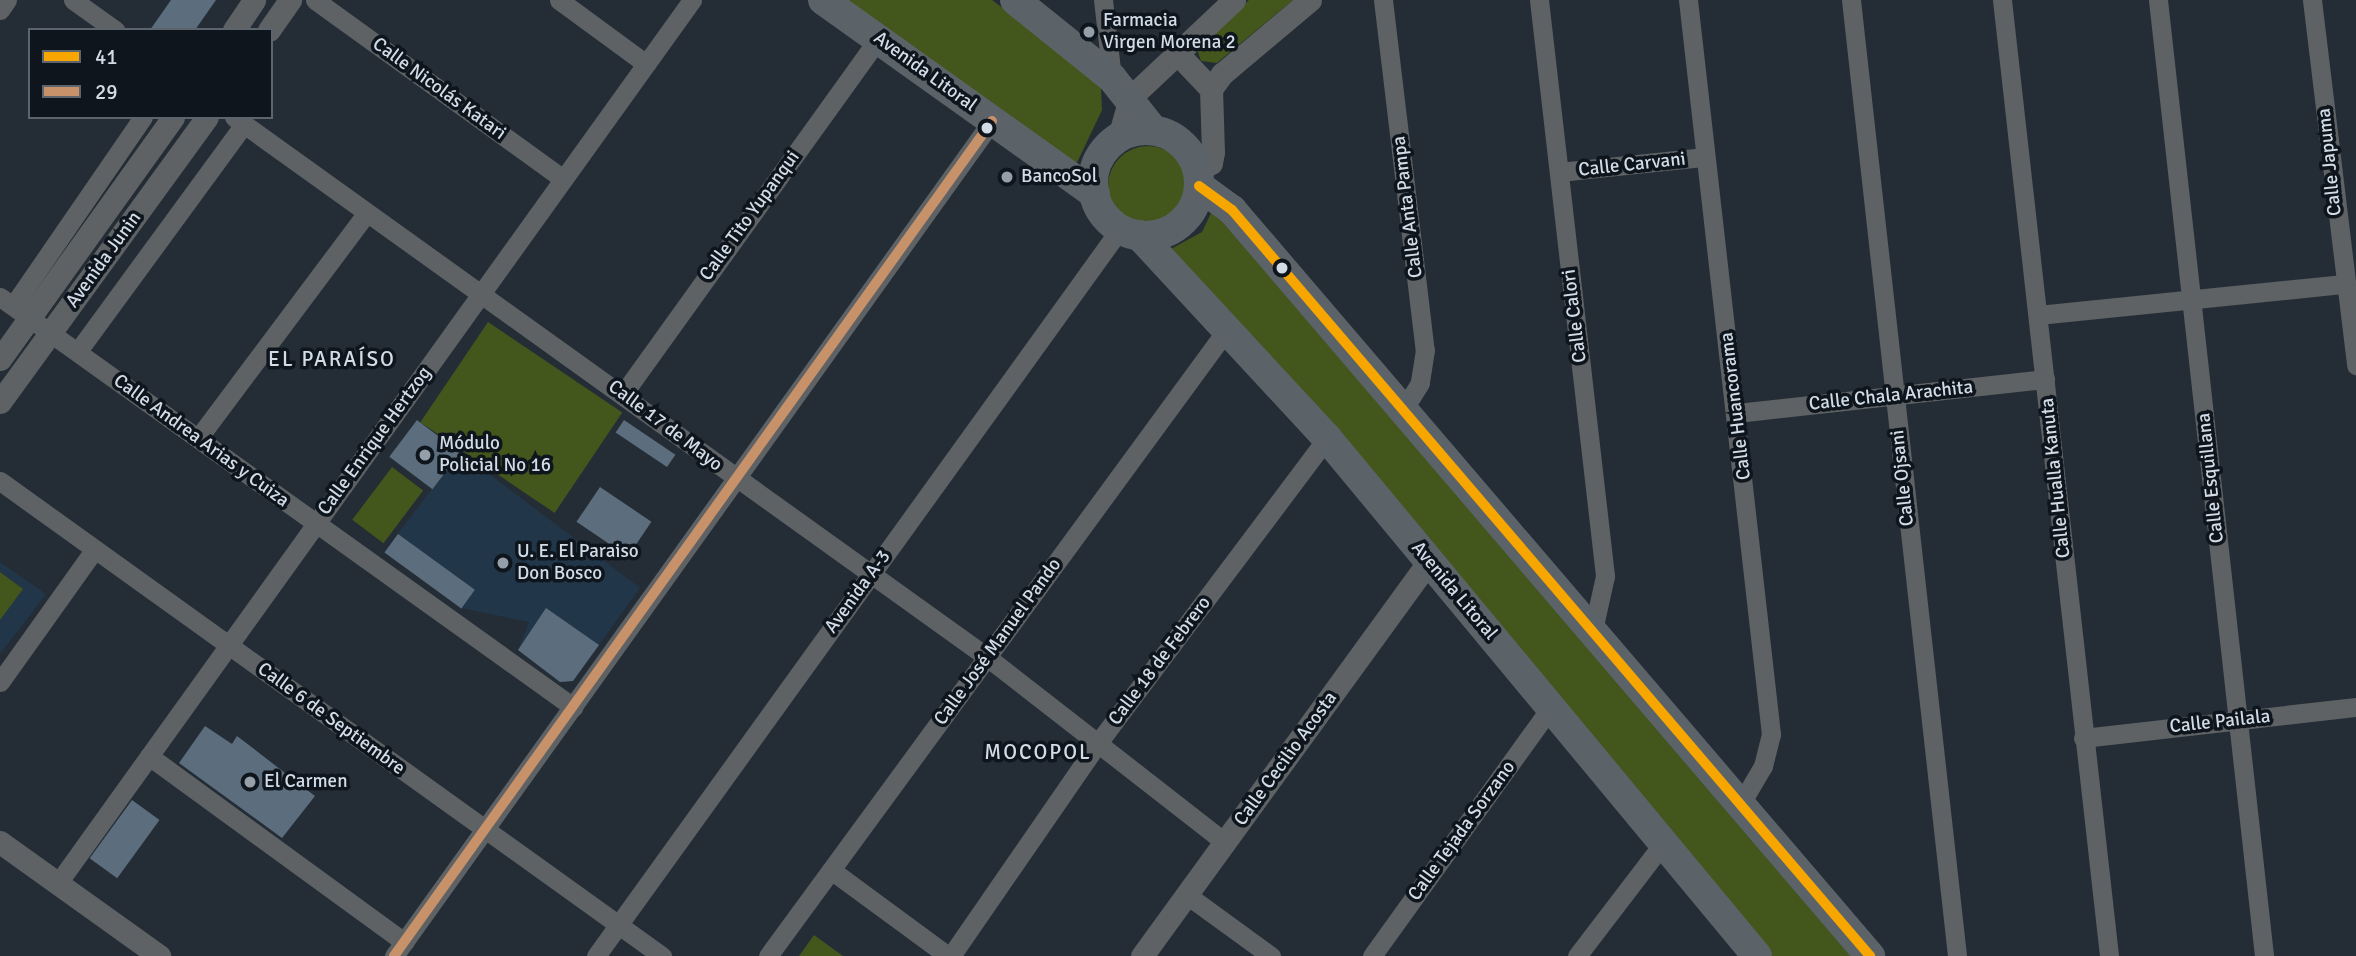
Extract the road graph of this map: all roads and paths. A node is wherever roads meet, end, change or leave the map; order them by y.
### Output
1 (7, 0) edge
2 (72, 0) edge
3 (254, 0) edge
4 (290, 0) edge
5 (315, 0) edge
6 (559, 0) edge
7 (692, 0) edge
8 (823, 0) edge
9 (1015, 0) edge
10 (1103, 0) edge
11 (1234, 0) edge
12 (1310, 0) edge
13 (1383, 0) edge
14 (1539, 0) edge
15 (1688, 0) edge
16 (1851, 0) edge
17 (2002, 0) edge
18 (2158, 0) edge
19 (2312, 0) edge
20 (0, 9) edge
21 (112, 28) edge
22 (235, 28) edge
23 (270, 28) edge
24 (878, 39) junction
25 (1175, 51) junction
26 (646, 64) junction
27 (1121, 88) junction
28 (1211, 89) junction
29 (142, 119) edge
30 (171, 119) edge
31 (206, 119) edge
32 (239, 121) edge
33 (992, 121) junction
34 (1153, 130) junction
35 (1119, 137) junction
36 (1705, 157) junction
37 (1559, 172) junction
38 (1199, 178) junction
39 (563, 179) junction
40 (1095, 194) junction
41 (366, 214) junction
42 (1129, 232) junction
43 (2344, 284) junction
44 (481, 294) junction
45 (2192, 299) junction
46 (14, 307) edge
47 (2038, 315) junction
48 (1228, 328) junction
49 (51, 332) junction
50 (78, 351) junction
51 (2355, 352) edge
52 (0, 359) edge
53 (2045, 379) junction
54 (623, 394) junction
55 (1893, 395) junction
56 (0, 402) edge
57 (1404, 409) junction
58 (1737, 413) junction
59 (199, 437) junction
60 (1327, 438) junction
61 (736, 479) junction
62 (0, 481) edge
63 (315, 525) junction
64 (95, 549) junction
65 (1429, 561) junction
66 (871, 575) junction
67 (1593, 630) junction
68 (229, 645) junction
69 (987, 657) junction
70 (0, 682) edge
71 (573, 707) junction
72 (1551, 707) junction
73 (2356, 707) edge
74 (2237, 720) junction
75 (2083, 737) junction
76 (1098, 743) junction
77 (149, 756) junction
78 (1740, 805) junction
79 (485, 829) junction
80 (0, 842) edge
81 (1225, 842) junction
82 (1662, 845) junction
83 (831, 870) junction
84 (58, 883) junction
85 (1187, 895) junction
86 (618, 925) junction
87 (399, 949) edge
88 (159, 956) edge
89 (596, 956) edge
90 (662, 956) edge
91 (768, 956) edge
92 (949, 956) edge
93 (1142, 956) edge
94 (1272, 956) edge
95 (1372, 956) edge
96 (1577, 956) edge
97 (1758, 956) edge
98 (1870, 956) edge
99 (1957, 956) edge
100 (2109, 956) edge
101 (2264, 956) edge

1 - 20 street
2 - 21 street
3 - 22 street
4 - 23 street
5 - 39 street, Calle Nicolás Katari
6 - 26 street
7 - 26 street, Calle Enrique Hertzog
8 - 24 main road, Avenida Litoral
9 - 27 main road
10 - 27 street
11 - 25 street
12 - 28 street
13 - 57 street, Calle Anta Pampa
14 - 37 street, Calle Calori
15 - 36 street, Calle Huancorama
16 - 55 street, Calle Ojsani
17 - 47 street, Calle Hualla Kanuta
18 - 45 street, Calle Esquillana
19 - 43 street, Calle Japuma
24 - 33 main road, Avenida Litoral
24 - 54 street, Calle Tito Yupanqui
25 - 27 street
25 - 28 street
26 - 39 street, Calle Enrique Hertzog
27 - 34 main road
27 - 35 street
28 - 38 street
29 - 46 street
30 - 46 street, Avenida Junin
31 - 49 street, Avenida Junin
32 - 41 street, Calle 17 de Mayo
32 - 50 street
33 - 40 main road, Avenida Litoral
33 - 61 street
34 - 35 main road
34 - 38 main road
35 - 40 main road
36 - 37 street, Calle Carvani
36 - 58 street, Calle Huancorama
37 - 67 street, Calle Calori
38 - 42 main road
38 - 57 main road
39 - 44 street, Calle Enrique Hertzog
40 - 42 main road
41 - 44 street, Calle 17 de Mayo
41 - 59 street
42 - 48 main road, Avenida Litoral
42 - 66 street, Avenida A-3
43 - 45 street
43 - 51 street, Calle Japuma
44 - 54 street, Calle 17 de Mayo
44 - 63 street, Calle Enrique Hertzog
45 - 47 street
45 - 74 street, Calle Esquillana
46 - 49 street, Calle Andrea Arias y Cuiza
46 - 52 street, Avenida Junin
47 - 53 street, Calle Hualla Kanuta
48 - 60 main road, Avenida Litoral
48 - 69 street, Calle José Manuel Pando
49 - 50 street, Calle Andrea Arias y Cuiza
49 - 56 street, Avenida Junin
50 - 59 street, Calle Andrea Arias y Cuiza
53 - 55 street, Calle Chala Arachita
53 - 75 street, Calle Hualla Kanuta
54 - 61 street, Calle 17 de Mayo
55 - 58 street, Calle Chala Arachita
55 - 99 street, Calle Ojsani
57 - 67 main road
58 - 78 street, Calle Huancorama
59 - 63 street, Calle Andrea Arias y Cuiza
60 - 65 main road, Avenida Litoral
60 - 76 street, Calle 18 de Febrero
61 - 66 street, Calle 17 de Mayo
61 - 71 street
62 - 64 street, Calle 6 de Septiembre
63 - 68 street, Calle Enrique Hertzog
63 - 71 street, Calle Andrea Arias y Cuiza
64 - 68 street, Calle 6 de Septiembre
64 - 70 street
65 - 72 main road, Avenida Litoral
65 - 81 street, Calle Cecilio Acosta
66 - 69 street, Calle 17 de Mayo
66 - 86 street, Avenida A-3
67 - 78 main road
68 - 77 street, Calle Enrique Hertzog
68 - 79 street, Calle 6 de Septiembre
69 - 76 street, Calle 17 de Mayo
69 - 83 street, Calle José Manuel Pando
71 - 79 street
72 - 82 main road, Avenida Litoral
72 - 95 street, Calle Tejada Sorzano
73 - 74 street, Calle Pailala
74 - 75 street, Calle Pailala
74 - 101 street, Calle Esquillana
75 - 100 street, Calle Hualla Kanuta
76 - 81 street, Calle 17 de Mayo
76 - 92 street, Calle 18 de Febrero
77 - 84 street, Calle Enrique Hertzog
77 - 87 street
78 - 98 main road
79 - 86 street, Calle 6 de Septiembre
79 - 87 street
80 - 84 street
81 - 85 street, Calle Cecilio Acosta
82 - 96 street
82 - 97 main road, Avenida Litoral
83 - 91 street, Calle José Manuel Pando
83 - 92 street
84 - 88 street
85 - 93 street, Calle Cecilio Acosta
85 - 94 street
86 - 89 street, Avenida A-3
86 - 90 street, Calle 6 de Septiembre

